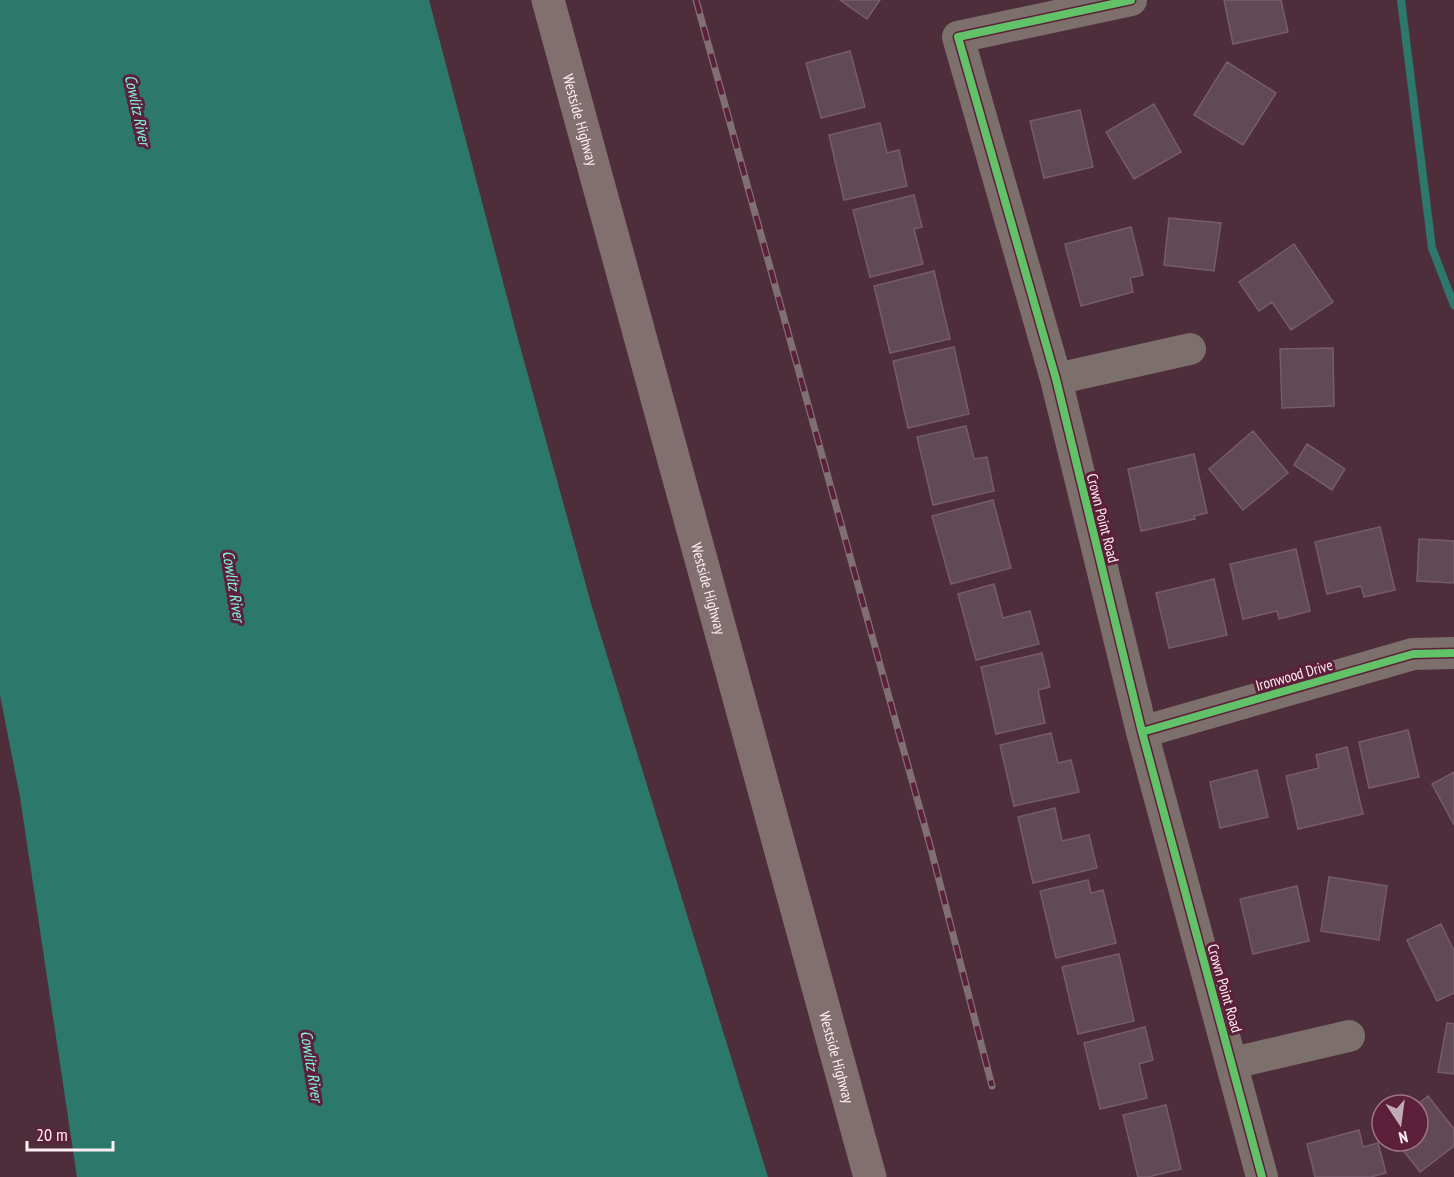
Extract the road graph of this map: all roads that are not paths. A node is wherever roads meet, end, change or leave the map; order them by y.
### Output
1 (548, 0) edge
2 (1131, 0) edge
3 (1190, 349) dead end
4 (1056, 379) junction
5 (1454, 653) edge
6 (1142, 732) junction
7 (1349, 1036) dead end
8 (1233, 1063) junction
9 (870, 1177) edge
10 (1262, 1177) edge

1 - 9 main road, Westside Highway
2 - 4 street, Crown Point Road
3 - 4 street
4 - 6 street, Crown Point Road
5 - 6 street, Ironwood Drive
6 - 8 street, Crown Point Road
7 - 8 street
8 - 10 street, Crown Point Road

